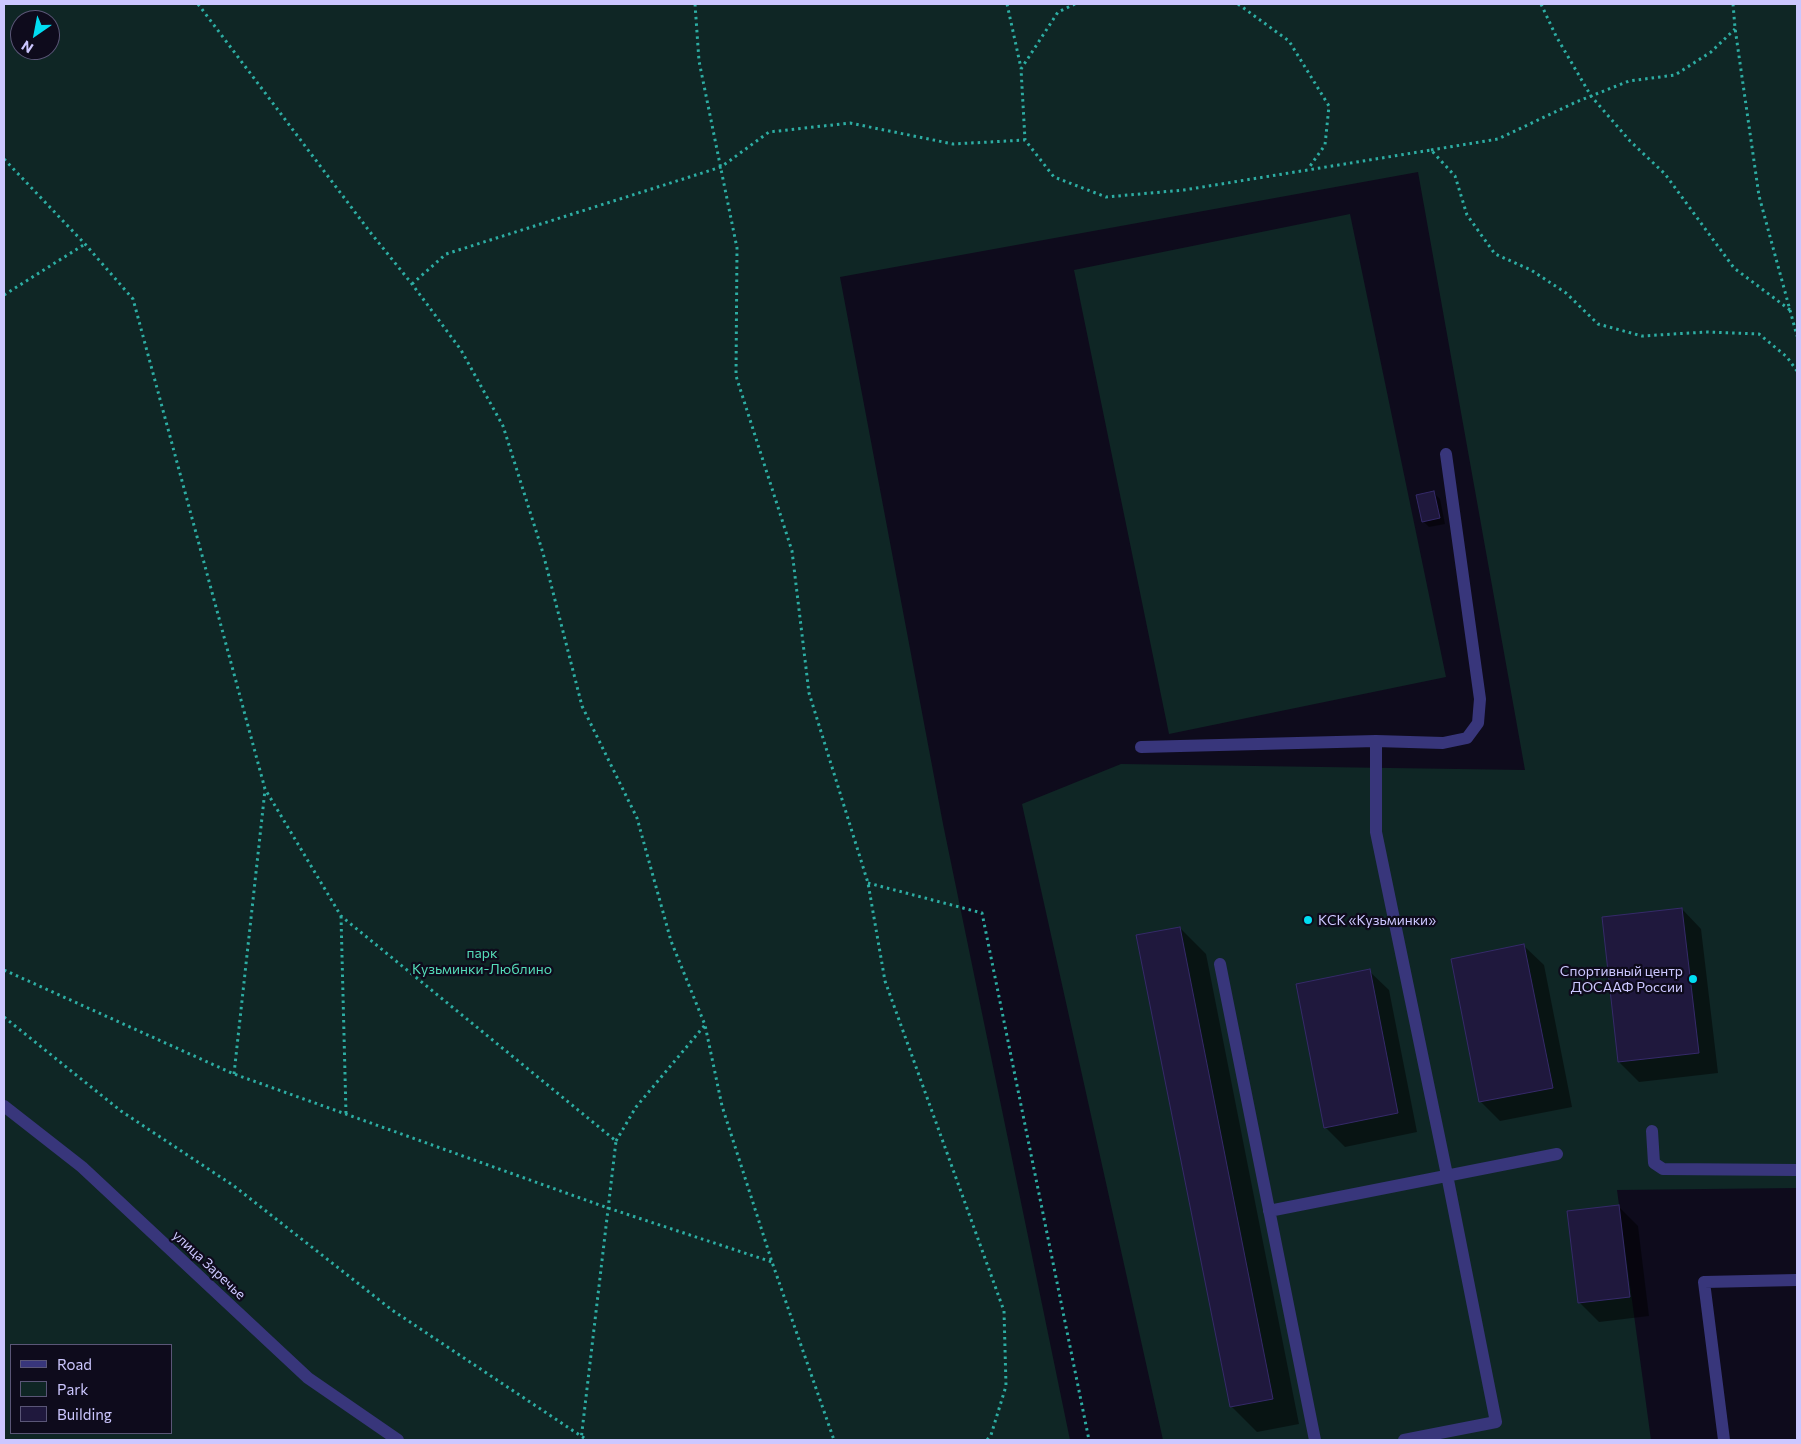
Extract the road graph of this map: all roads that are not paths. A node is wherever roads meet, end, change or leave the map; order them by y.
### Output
1 (1446, 454) dead end
2 (1376, 741) junction
3 (1140, 748) dead end
4 (1220, 964) dead end
5 (4, 1106) edge
6 (1652, 1131) dead end
7 (1557, 1154) dead end
8 (1797, 1170) edge
9 (1447, 1175) junction
10 (1269, 1210) junction
11 (1797, 1280) edge
12 (398, 1440) edge
13 (1315, 1440) edge
14 (1404, 1440) edge
15 (1724, 1440) edge

1 - 2 street
2 - 3 street
2 - 9 street
4 - 10 street
5 - 12 street, улица Заречье
6 - 8 street
7 - 9 street
9 - 10 street
9 - 14 street
10 - 13 street
11 - 15 street

